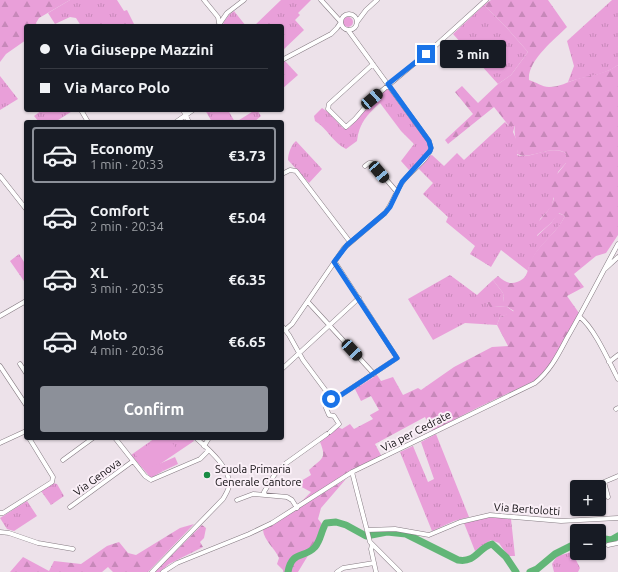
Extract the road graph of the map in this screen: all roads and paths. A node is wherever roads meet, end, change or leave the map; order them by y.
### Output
1 (204, 0) edge
2 (244, 0) edge
3 (321, 0) edge
4 (377, 0) edge
5 (486, 0) edge
6 (366, 10) junction
7 (333, 13) junction
8 (345, 15) junction
9 (353, 15) junction
10 (341, 22) junction
11 (357, 23) junction
12 (219, 24) edge
13 (355, 28) junction
14 (347, 30) junction
15 (330, 34) junction
16 (358, 42) junction
17 (284, 59) edge
18 (373, 64) junction
19 (388, 84) junction
20 (184, 112) edge
21 (190, 112) edge
22 (185, 115) junction
23 (179, 120) edge
24 (188, 120) edge
25 (365, 166) dead end
26 (284, 173) edge
27 (0, 176) edge
28 (397, 192) junction
29 (24, 206) edge
30 (350, 242) junction
31 (618, 246) edge
32 (618, 257) edge
33 (334, 262) junction
34 (602, 272) junction
35 (359, 298) junction
36 (24, 302) edge
37 (308, 302) junction
38 (0, 316) edge
39 (580, 317) junction
40 (329, 325) junction
41 (284, 328) edge
42 (299, 353) junction
43 (618, 356) edge
44 (609, 362) junction
45 (20, 364) dead end
46 (0, 366) edge
47 (284, 367) edge
48 (24, 370) edge
49 (374, 374) junction
50 (618, 379) edge
51 (332, 399) junction
52 (24, 402) edge
53 (24, 433) edge
54 (30, 440) edge
55 (90, 440) edge
56 (117, 440) edge
57 (198, 440) edge
58 (208, 440) edge
59 (0, 443) edge
60 (204, 446) junction
61 (209, 450) junction
62 (63, 460) dead end
63 (133, 461) junction
64 (352, 472) junction
65 (618, 476) edge
66 (265, 495) junction
67 (608, 497) dead end
68 (237, 500) dead end
69 (70, 507) dead end
70 (297, 508) junction
71 (0, 513) edge
72 (618, 518) edge
73 (367, 531) junction
74 (0, 532) edge
75 (618, 543) edge
76 (372, 545) junction
77 (608, 545) dead end
78 (72, 549) dead end
79 (374, 563) junction
80 (152, 572) edge
81 (163, 572) edge
82 (338, 572) edge
83 (376, 572) edge
84 (400, 572) edge

1 - 12 street
2 - 12 street
3 - 7 street
4 - 6 street
5 - 19 street
6 - 9 street
6 - 11 street
7 - 8 street
7 - 10 street
8 - 9 street
8 - 10 street
9 - 11 street
10 - 14 street
10 - 15 street
11 - 13 street
13 - 14 street
13 - 16 street
14 - 15 street
14 - 16 street
15 - 17 street
16 - 18 street
18 - 19 street
18 - 19 street
19 - 28 street
20 - 22 street
21 - 22 street
22 - 23 street
22 - 24 street
25 - 28 street
26 - 30 street
27 - 29 street
28 - 30 street
30 - 33 street
31 - 34 street, Via per Cedrate
32 - 34 street
33 - 35 street
33 - 37 street
34 - 39 street, Via per Cedrate
35 - 40 street
35 - 49 street
36 - 38 street
37 - 40 street
37 - 41 street
39 - 44 street
39 - 64 street, Via per Cedrate
40 - 42 street
40 - 49 street
41 - 42 street
42 - 47 street
42 - 51 street
43 - 44 street
44 - 50 street
45 - 48 street
46 - 52 street
49 - 51 street
51 - 66 street
53 - 59 street
54 - 71 street
55 - 62 street
56 - 63 street
57 - 60 street
58 - 60 street
60 - 61 street
61 - 63 street
61 - 80 street
63 - 69 street, Via Genova
64 - 70 street, Via per Cedrate
64 - 73 street
65 - 67 street
66 - 68 street
66 - 70 street
70 - 81 street, Via per Cedrate
72 - 73 street, Via Bertolotti
73 - 76 street
74 - 78 street
75 - 77 street
76 - 79 street
76 - 84 street
79 - 82 street
79 - 83 street

